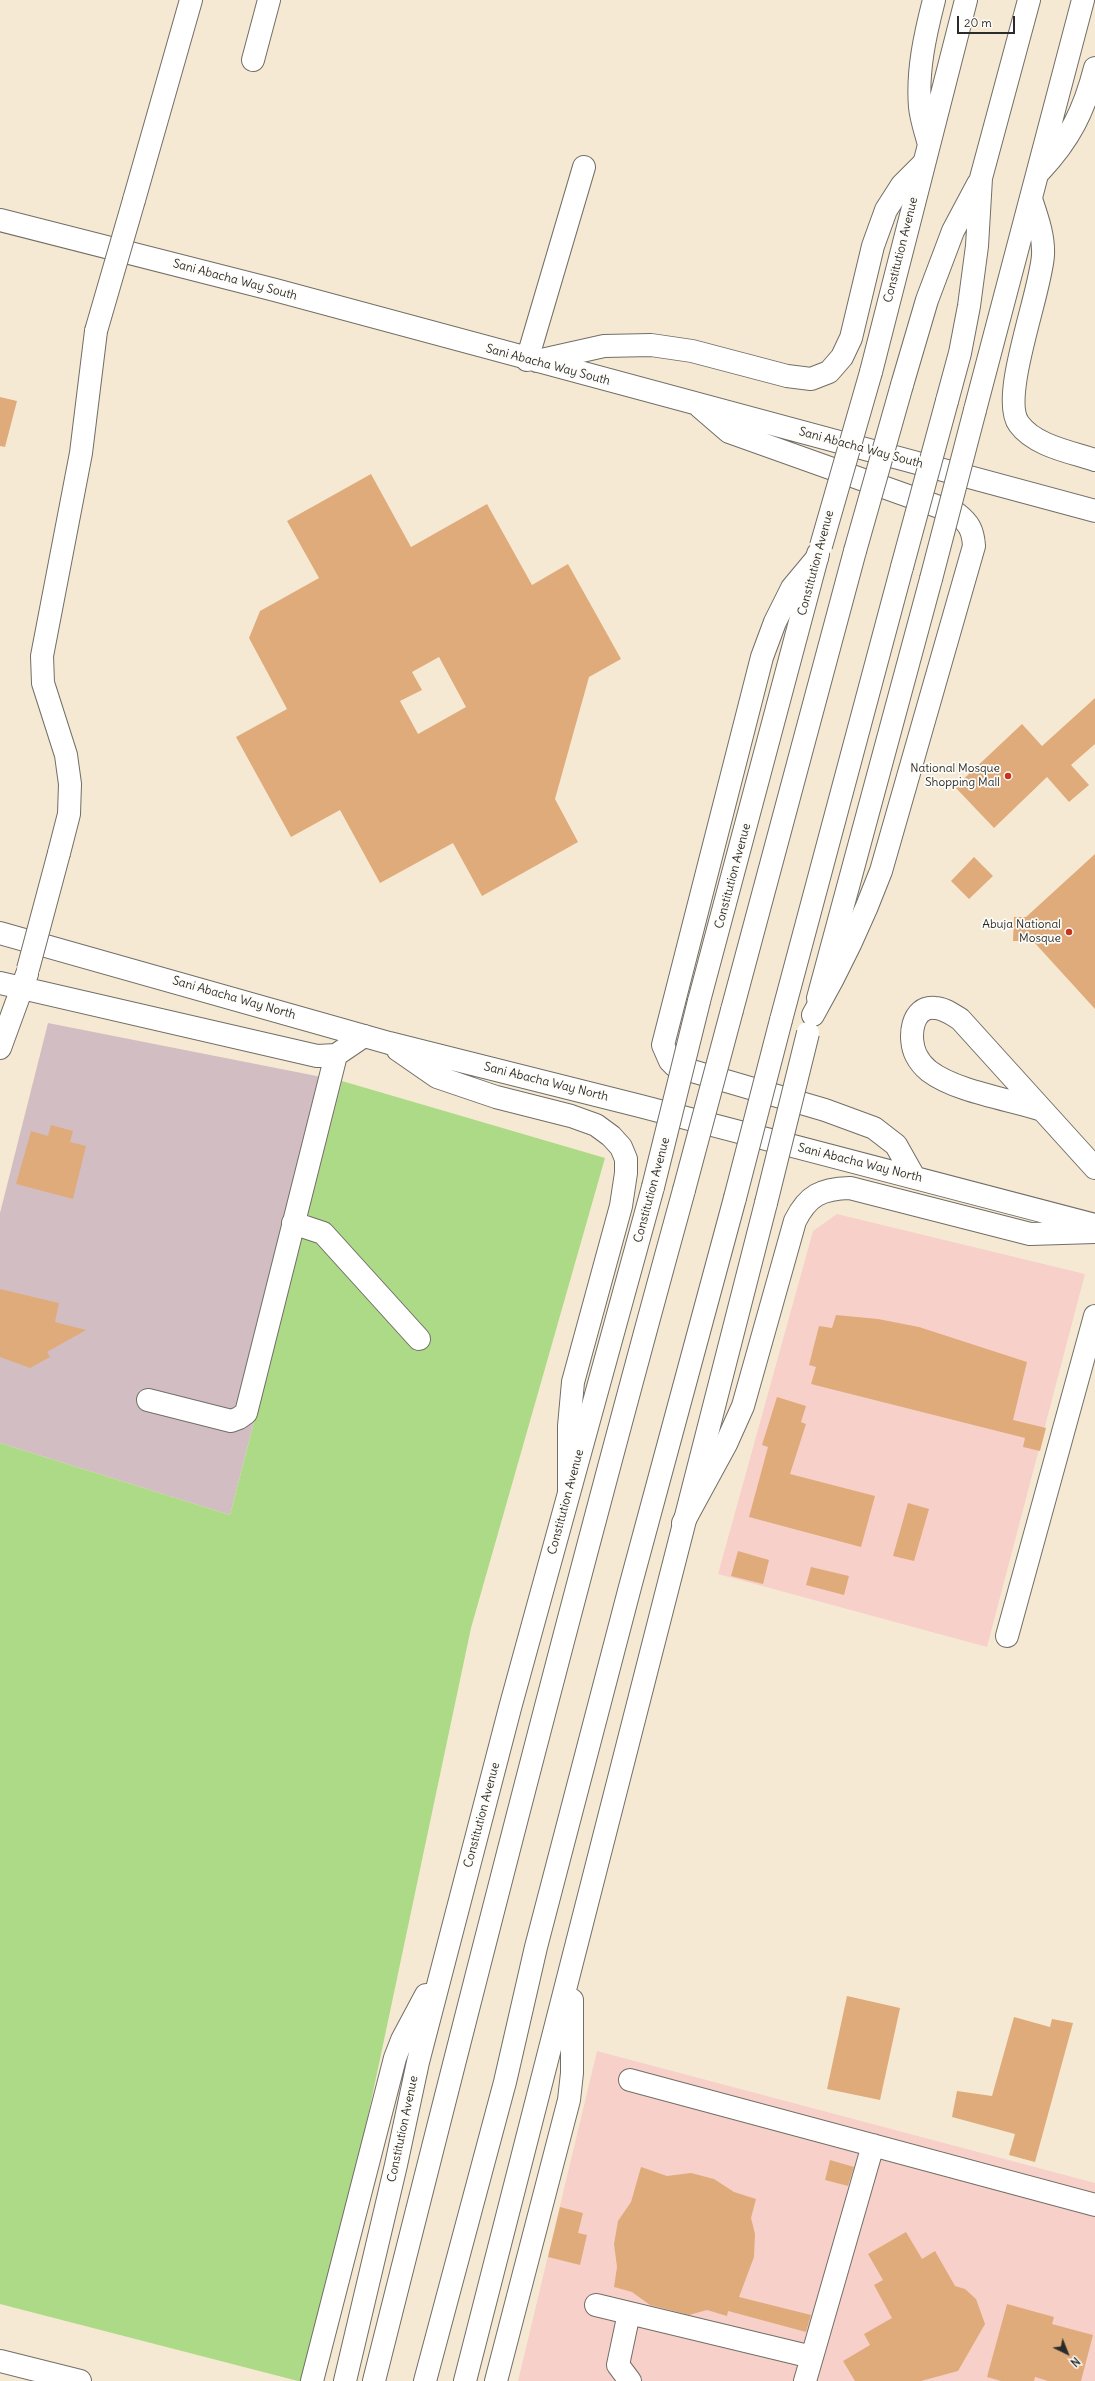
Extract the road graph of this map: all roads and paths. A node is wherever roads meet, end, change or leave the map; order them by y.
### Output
1 (191, 0) edge
2 (269, 0) edge
3 (934, 0) edge
4 (966, 0) edge
5 (1029, 0) edge
6 (1083, 0) edge
7 (254, 60) dead end
8 (1095, 68) edge
9 (928, 143) junction
10 (923, 164) junction
11 (584, 167) dead end
12 (1038, 173) junction
13 (981, 178) junction
14 (1031, 199) junction
15 (0, 220) edge
16 (530, 360) junction
17 (697, 405) junction
18 (1095, 460) edge
19 (1095, 511) edge
20 (819, 552) junction
21 (0, 932) edge
22 (25, 978) junction
23 (0, 983) edge
24 (811, 1024) junction
25 (364, 1036) junction
26 (389, 1043) junction
27 (0, 1048) edge
28 (336, 1055) junction
29 (1039, 1109) junction
30 (1095, 1168) edge
31 (914, 1177) junction
32 (293, 1223) junction
33 (1095, 1225) edge
34 (1095, 1232) edge
35 (1095, 1316) edge
36 (419, 1339) dead end
37 (148, 1400) dead end
38 (569, 1490) junction
39 (683, 1523) junction
40 (1007, 1636) dead end
41 (573, 1961) junction
42 (443, 1964) junction
43 (630, 2080) dead end
44 (873, 2145) junction
45 (1095, 2205) edge
46 (596, 2305) dead end
47 (629, 2313) junction
48 (812, 2357) junction
49 (0, 2361) edge
50 (80, 2381) edge
51 (312, 2381) edge
52 (345, 2381) edge
53 (374, 2381) edge
54 (425, 2381) edge
55 (465, 2381) edge
56 (496, 2381) edge
57 (630, 2381) edge
58 (805, 2381) edge

1 - 22 main road, bridge
2 - 7 main road
3 - 9 main road
4 - 9 main road, Constitution Avenue
5 - 13 main road
6 - 12 main road
8 - 12 main road
9 - 10 main road, Constitution Avenue
10 - 16 main road
10 - 20 main road, Constitution Avenue, bridge
11 - 16 main road
12 - 14 main road
13 - 53 main road, bridge
13 - 54 main road, bridge
14 - 18 main road
14 - 24 main road, bridge
15 - 16 main road, Sani Abacha Way South
16 - 17 main road, Sani Abacha Way South
17 - 19 main road, Sani Abacha Way South
17 - 24 main road
20 - 31 main road
20 - 38 main road, Constitution Avenue, bridge
21 - 25 main road, Sani Abacha Way North
22 - 23 main road
22 - 27 main road
22 - 28 main road
24 - 39 main road, bridge
25 - 26 main road, Sani Abacha Way North
25 - 28 main road
26 - 31 main road, Sani Abacha Way North
26 - 38 main road
28 - 32 main road
29 - 29 main road
29 - 30 main road
31 - 33 main road, Sani Abacha Way North
32 - 36 main road
32 - 37 main road
34 - 39 main road
35 - 40 main road
38 - 42 main road, Constitution Avenue
39 - 41 main road
41 - 55 main road
41 - 56 main road
42 - 51 main road
42 - 52 main road, Constitution Avenue
43 - 44 main road
44 - 45 main road
44 - 48 main road
46 - 47 main road
47 - 48 main road
47 - 57 main road
48 - 58 main road
49 - 50 main road

